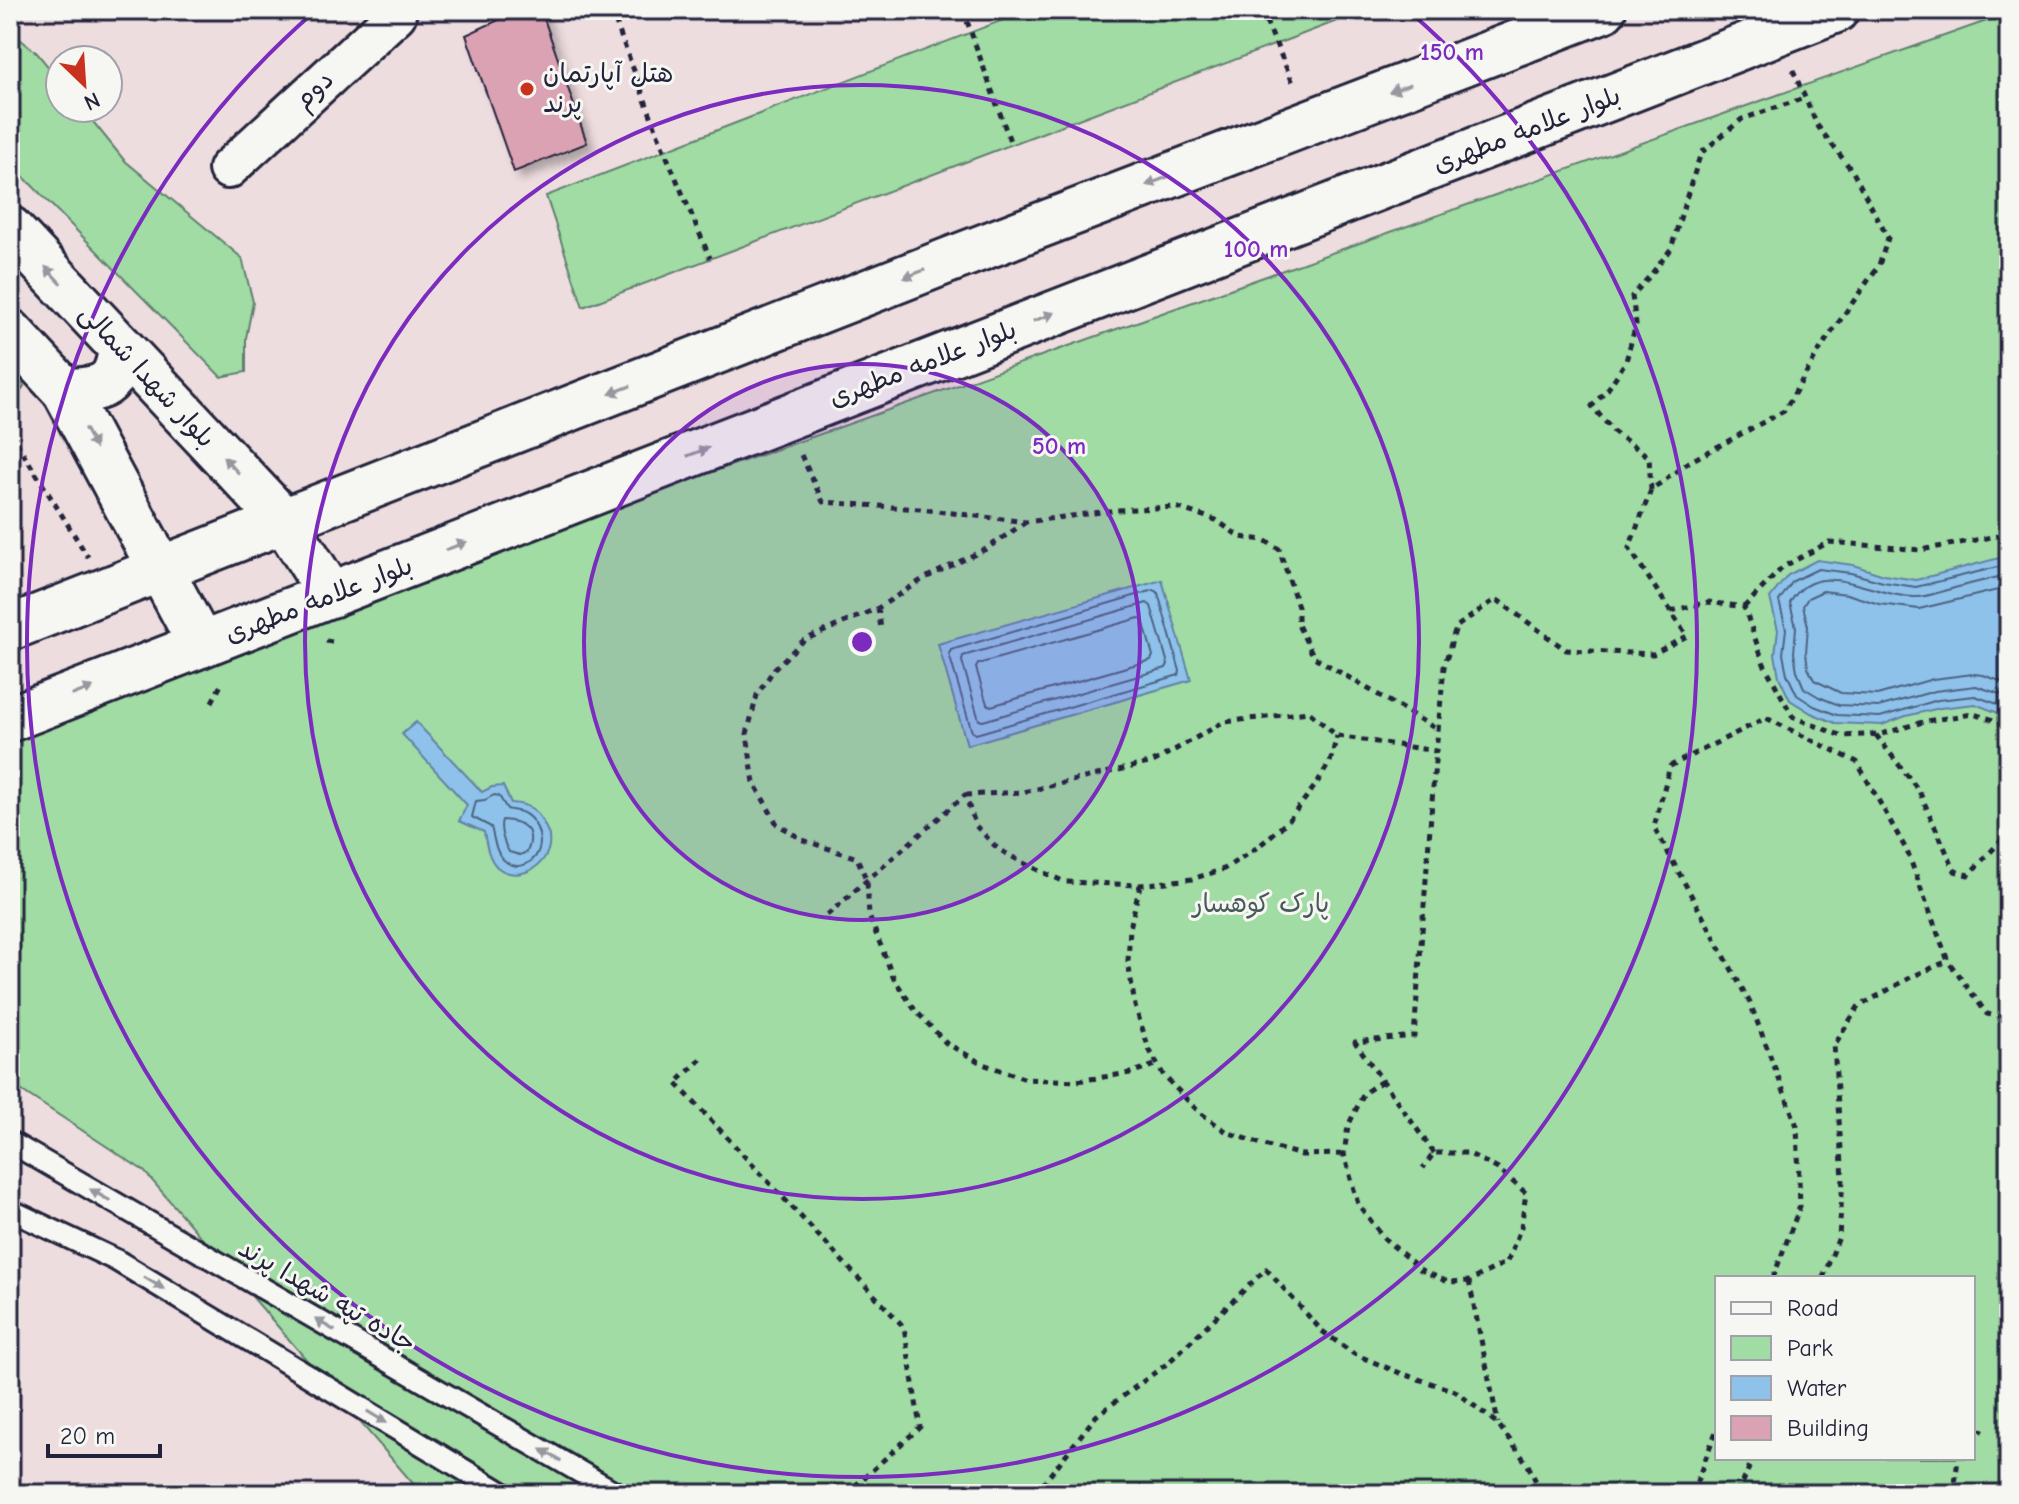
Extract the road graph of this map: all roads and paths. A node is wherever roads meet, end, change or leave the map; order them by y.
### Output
1 (395, 10) edge
2 (611, 10) edge
3 (963, 10) edge
4 (1261, 10) edge
5 (1603, 10) edge
6 (1836, 10) edge
7 (1776, 33) junction
8 (1805, 98) junction
9 (1310, 122) junction
10 (1011, 144) dead end
11 (228, 169) dead end
12 (10, 229) edge
13 (710, 258) dead end
14 (10, 332) edge
15 (121, 347) junction
16 (65, 391) junction
17 (784, 418) junction
18 (10, 432) edge
19 (1651, 490) junction
20 (285, 522) junction
21 (1026, 522) junction
22 (2009, 534) edge
23 (161, 569) junction
24 (108, 589) junction
25 (331, 595) junction
26 (1744, 607) junction
27 (878, 608) junction
28 (1671, 611) junction
29 (10, 628) edge
30 (881, 629) dead end
31 (201, 645) junction
32 (10, 719) edge
33 (2008, 727) edge
34 (1438, 730) junction
35 (1875, 734) junction
36 (1337, 736) junction
37 (1437, 740) junction
38 (965, 795) junction
39 (2009, 827) edge
40 (867, 881) junction
41 (1140, 885) junction
42 (827, 915) dead end
43 (1948, 961) junction
44 (2009, 1019) edge
45 (701, 1059) dead end
46 (1158, 1064) junction
47 (1382, 1081) junction
48 (10, 1142) edge
49 (1434, 1153) junction
50 (1344, 1154) junction
51 (1423, 1168) dead end
52 (10, 1210) edge
53 (1774, 1276) edge
54 (1824, 1276) edge
55 (1469, 1281) junction
56 (1498, 1424) junction
57 (1983, 1429) dead end
58 (1715, 1434) edge
59 (1975, 1439) edge
60 (1752, 1460) edge
61 (1958, 1460) edge
62 (504, 1494) edge
63 (618, 1494) edge
64 (846, 1494) edge
65 (1035, 1494) edge
66 (1542, 1494) edge
67 (1692, 1494) edge
68 (1738, 1494) edge
69 (1954, 1494) edge

1 - 11 street, دوم
2 - 13 path
3 - 10 path
4 - 9 path
5 -> 9 main road
6 - 7 main road, بلوار علامه مطهری
7 - 8 path
17 -> 7 main road, بلوار علامه مطهری
8 - 19 path
8 - 19 path
9 -> 20 main road
15 -> 12 main road, بلوار شهدا شمالی
14 - 16 main road
15 - 16 main road
20 -> 15 main road, بلوار شهدا شمالی
16 -> 23 main road
17 - 21 path
25 -> 17 main road, بلوار علامه مطهری
18 - 24 path
19 - 28 path
20 - 23 main road
20 - 25 main road, بلوار شهدا شمالی
21 - 27 path
21 - 34 path
22 - 26 path
23 - 24 main road
23 - 31 main road
24 - 29 main road
25 - 31 main road, بلوار علامه مطهری
26 - 28 path
26 - 35 path
27 - 30 path
27 - 40 path
28 - 34 path
32 -> 31 main road, بلوار علامه مطهری
33 - 35 path
34 - 37 path
35 - 39 path
36 - 37 path
36 - 38 path
36 - 41 path
37 - 47 path
38 - 40 path
38 - 41 path
40 - 42 path
40 - 46 path
41 - 46 path
43 - 44 path
43 - 53 path
43 - 54 path
45 - 64 path
46 - 50 path
47 - 49 path
47 - 50 path
63 -> 48 lane, جاده تپه شهدا پرند
49 - 51 path
49 - 55 path
50 - 55 path
52 -> 62 lane
55 - 56 path
56 - 65 path
56 - 66 path
57 - 59 path
58 - 67 path
60 - 68 path
61 - 69 path

